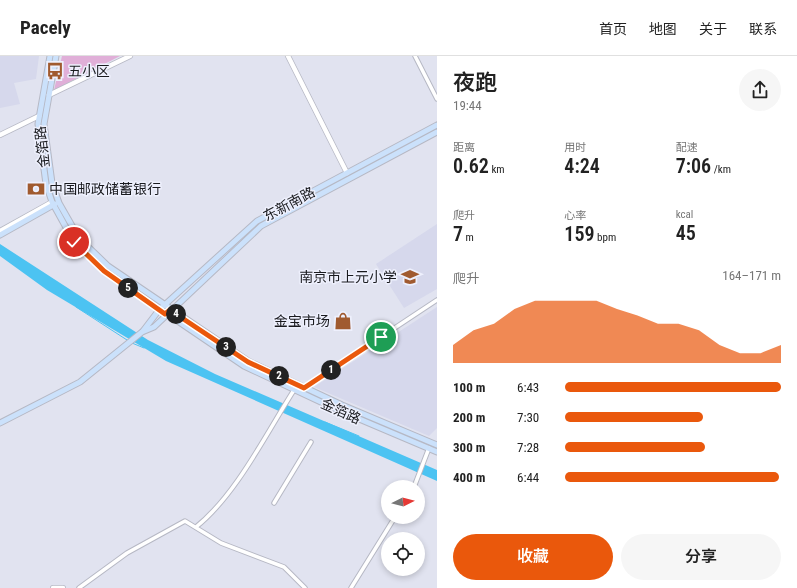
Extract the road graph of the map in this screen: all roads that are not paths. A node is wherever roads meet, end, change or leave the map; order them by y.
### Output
1 (50, 56) edge
2 (56, 56) edge
3 (130, 56) edge
4 (288, 56) edge
5 (415, 56) edge
6 (49, 95) junction
7 (437, 99) edge
8 (39, 116) junction
9 (437, 125) edge
10 (437, 132) edge
11 (0, 135) edge
12 (348, 173) junction
13 (59, 202) junction
14 (53, 204) junction
15 (0, 231) edge
16 (0, 235) edge
17 (437, 300) edge
18 (165, 305) junction
19 (159, 310) junction
20 (170, 310) junction
21 (165, 314) junction
22 (142, 332) junction
23 (304, 388) junction
24 (294, 390) junction
25 (0, 423) edge
26 (311, 442) dead end
27 (437, 445) edge
28 (429, 448) junction
29 (437, 452) edge
30 (418, 480) edge
31 (274, 503) dead end
32 (391, 524) edge
33 (196, 527) junction
34 (53, 588) edge
35 (63, 588) edge
36 (79, 588) edge
37 (305, 588) edge
38 (350, 588) edge

1 - 8 main road, 金箔路
2 - 6 main road, 金箔路
3 - 6 street
4 - 12 street
5 - 7 street
6 - 13 main road, 金箔路
8 - 11 street
8 - 14 main road, 金箔路
9 - 12 main road, 东新南路
10 - 20 main road, 东新南路
12 - 18 main road, 东新南路
13 - 14 main road
13 - 18 main road, 金箔路
14 - 15 street
14 - 16 main road
14 - 19 main road, 金箔路
17 - 23 street
18 - 19 main road, 东新南路
18 - 20 main road, 金箔路
19 - 21 main road, 金箔路
19 - 22 main road, 东新南路
20 - 21 main road, 东新南路
20 - 23 main road, 金箔路
21 - 22 main road, 东新南路
21 - 24 main road, 金箔路
22 - 25 main road
23 - 27 main road, 金箔路
24 - 28 main road, 金箔路
24 - 33 street
26 - 31 street
28 - 29 main road, 金箔路
28 - 30 street
32 - 38 street
33 - 36 street
33 - 37 street
34 - 35 street

